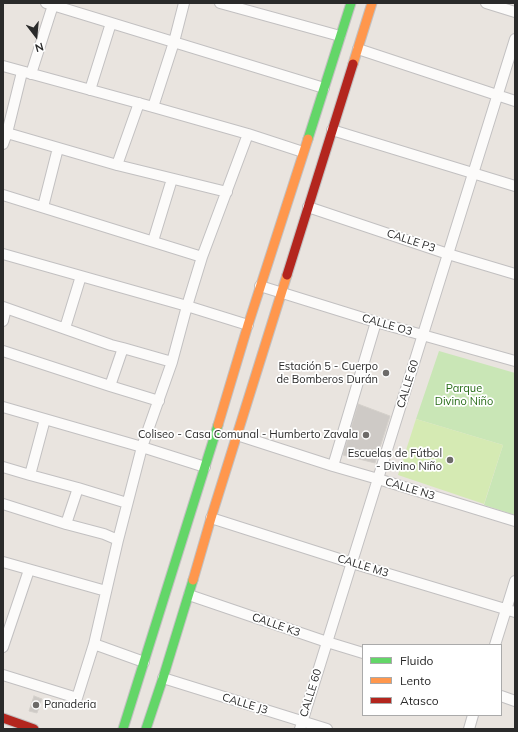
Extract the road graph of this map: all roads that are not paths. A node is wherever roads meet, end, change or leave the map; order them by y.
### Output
1 (184, 3) edge
2 (220, 3) edge
3 (351, 3) edge
4 (372, 3) edge
5 (486, 3) edge
6 (50, 4) edge
7 (515, 12) edge
8 (111, 23) junction
9 (340, 36) junction
10 (515, 39) edge
11 (174, 42) junction
12 (358, 50) junction
13 (3, 66) edge
14 (27, 73) junction
15 (324, 88) junction
16 (90, 90) junction
17 (498, 95) junction
18 (515, 101) edge
19 (139, 103) junction
20 (153, 107) junction
21 (332, 130) junction
22 (7, 133) junction
23 (248, 134) junction
24 (3, 144) edge
25 (58, 148) junction
26 (303, 152) junction
27 (117, 165) junction
28 (473, 174) junction
29 (172, 179) junction
30 (515, 186) edge
31 (227, 192) junction
32 (3, 196) edge
33 (308, 207) junction
34 (43, 208) junction
35 (153, 241) junction
36 (3, 254) edge
37 (448, 254) junction
38 (202, 257) junction
39 (515, 274) edge
40 (81, 276) junction
41 (260, 286) junction
42 (282, 293) junction
43 (187, 306) junction
44 (4, 308) edge
45 (3, 321) edge
46 (376, 322) junction
47 (248, 325) junction
48 (65, 328) junction
49 (423, 335) junction
50 (123, 348) junction
51 (3, 351) edge
52 (515, 361) edge
53 (172, 362) junction
54 (110, 386) junction
55 (159, 400) junction
56 (3, 407) edge
57 (45, 419) junction
58 (237, 435) junction
59 (142, 447) junction
60 (333, 466) junction
61 (3, 467) edge
62 (205, 467) junction
63 (30, 476) junction
64 (378, 479) junction
65 (78, 488) junction
66 (127, 503) junction
67 (3, 504) edge
68 (211, 518) junction
69 (515, 521) edge
70 (66, 524) junction
71 (118, 540) junction
72 (3, 562) edge
73 (352, 563) junction
74 (29, 570) junction
75 (515, 581) edge
76 (106, 591) junction
77 (189, 595) junction
78 (511, 610) edge
79 (327, 642) junction
80 (94, 644) junction
81 (495, 644) edge
82 (3, 647) edge
83 (362, 654) edge
84 (144, 662) junction
85 (3, 675) edge
86 (163, 678) junction
87 (502, 696) edge
88 (515, 701) edge
89 (473, 716) edge
90 (3, 718) edge
91 (301, 725) edge
92 (34, 729) edge
93 (123, 729) edge
94 (146, 729) edge
95 (327, 729) edge
96 (469, 729) edge

1 - 11 street
2 - 9 street
3 - 9 street
4 - 12 street
5 - 7 street
6 - 8 street
6 - 14 street
8 - 11 street
8 - 16 street
9 - 15 street
10 - 17 street, CALLE 60
11 - 15 street
11 - 20 street
12 - 17 street
12 - 21 street
13 - 14 street
14 - 16 street
14 - 22 street
15 - 26 street
16 - 19 street
17 - 18 street
17 - 28 street, CALLE 60
19 - 20 street
19 - 27 street
20 - 23 street
21 - 28 street
21 - 33 street
22 - 24 street
22 - 25 street
23 - 26 street
23 - 31 street
25 - 27 street
25 - 34 street
26 - 41 street
27 - 29 street
28 - 30 street
28 - 37 street, CALLE 60
29 - 31 street
29 - 35 street
31 - 38 street
32 - 34 street
33 - 37 street, CALLE P3
33 - 42 street
34 - 35 street
35 - 38 street
36 - 40 street
37 - 39 street, CALLE P3
37 - 49 street, CALLE 60
38 - 43 street
40 - 43 street
40 - 48 street
41 - 42 street, CALLE O3
41 - 47 street
42 - 46 street, CALLE O3
42 - 58 street
43 - 47 street
43 - 53 street
44 - 45 street
44 - 48 street
46 - 49 street, CALLE O3
46 - 60 street
47 - 62 street
48 - 50 street
49 - 52 street, CALLE O3
49 - 64 street, CALLE 60
50 - 53 street
50 - 54 street
51 - 54 street
53 - 55 street
54 - 55 street
55 - 59 street
56 - 57 street
57 - 59 street
57 - 63 street
58 - 60 street, CALLE N3
58 - 68 street
59 - 62 street
59 - 66 street
60 - 64 street, CALLE N3
61 - 63 street
62 - 84 street
63 - 65 street
64 - 69 street, CALLE N3
64 - 73 street, CALLE 60
65 - 66 street
65 - 70 street
66 - 71 street
67 - 70 street
68 - 73 street, CALLE M3
68 - 77 street
70 - 71 street
71 - 76 street
72 - 74 street
73 - 78 street, CALLE M3
73 - 79 street, CALLE 60
74 - 76 street
74 - 82 street
75 - 78 street
76 - 80 street
77 - 79 street, CALLE K3
77 - 86 street
78 - 81 street
79 - 83 street, CALLE K3
79 - 91 street, CALLE 60
80 - 84 street
80 - 85 street
84 - 93 street
86 - 91 street, CALLE J3
86 - 94 street
87 - 88 street
89 - 96 street
90 - 92 street
91 - 95 street, CALLE J3

